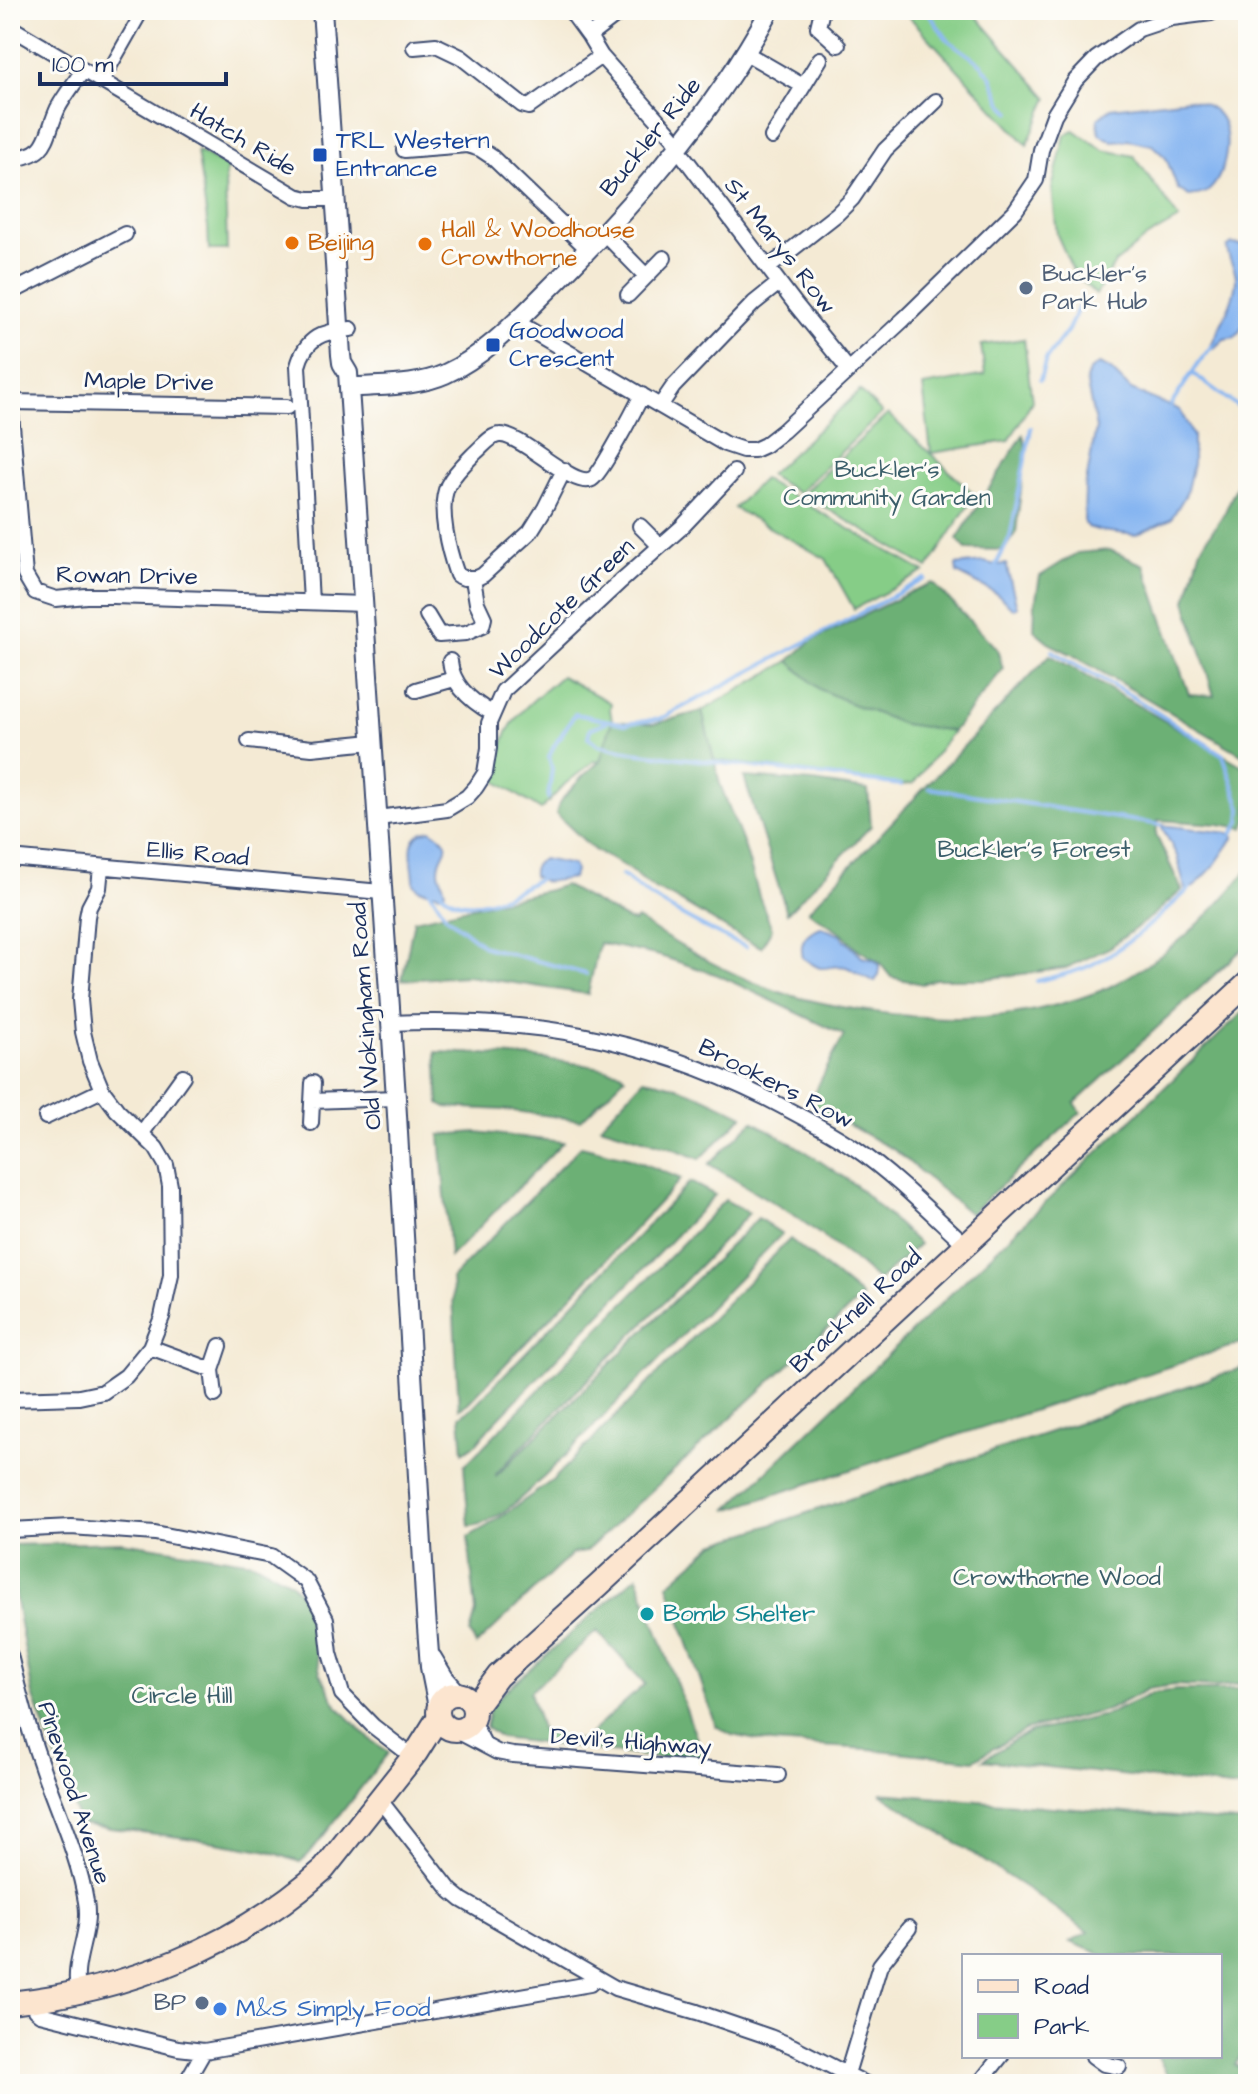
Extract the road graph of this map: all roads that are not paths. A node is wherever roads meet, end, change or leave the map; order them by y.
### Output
1 (143, 10) edge
2 (322, 10) edge
3 (570, 10) edge
4 (623, 10) edge
5 (770, 10) edge
6 (822, 10) edge
7 (1216, 10) edge
8 (1186, 13) edge
9 (10, 27) edge
10 (589, 36) junction
11 (838, 45) dead end
12 (414, 47) dead end
13 (744, 52) junction
14 (601, 56) junction
15 (820, 59) dead end
16 (83, 70) junction
17 (102, 82) junction
18 (803, 86) junction
19 (936, 101) dead end
20 (772, 137) dead end
21 (679, 149) junction
22 (404, 150) dead end
23 (14, 164) edge
24 (335, 199) junction
25 (604, 233) junction
26 (125, 234) dead end
27 (589, 250) junction
28 (664, 258) dead end
29 (768, 268) junction
30 (646, 276) junction
31 (779, 283) junction
32 (10, 293) edge
33 (628, 295) dead end
34 (515, 321) junction
35 (345, 329) junction
36 (848, 369) junction
37 (348, 380) junction
38 (642, 395) junction
39 (10, 402) edge
40 (660, 406) junction
41 (287, 407) dead end
42 (12, 446) edge
43 (564, 470) junction
44 (734, 472) dead end
45 (640, 526) dead end
46 (660, 546) junction
47 (473, 579) junction
48 (311, 602) junction
49 (365, 604) junction
50 (427, 615) dead end
51 (450, 661) dead end
52 (454, 679) junction
53 (416, 690) dead end
54 (492, 713) junction
55 (249, 741) dead end
56 (372, 742) junction
57 (378, 818) junction
58 (10, 858) edge
59 (101, 867) junction
60 (381, 892) junction
61 (1248, 983) edge
62 (390, 1023) junction
63 (183, 1076) dead end
64 (313, 1083) dead end
65 (102, 1090) junction
66 (396, 1098) junction
67 (312, 1101) junction
68 (46, 1117) dead end
69 (311, 1123) dead end
70 (142, 1133) junction
71 (966, 1245) junction
72 (220, 1346) dead end
73 (150, 1347) junction
74 (212, 1370) junction
75 (215, 1395) dead end
76 (10, 1399) edge
77 (10, 1530) edge
78 (10, 1655) edge
79 (456, 1713) junction
80 (414, 1755) junction
81 (778, 1775) dead end
82 (379, 1799) junction
83 (909, 1928) dead end
84 (595, 1978) junction
85 (79, 1993) junction
86 (20, 2002) edge
87 (204, 2051) junction
88 (999, 2058) edge
89 (1096, 2058) edge
90 (1119, 2067) dead end
91 (847, 2074) junction
92 (185, 2084) edge
93 (866, 2084) edge
94 (979, 2084) edge

1 - 17 street
2 - 24 street, Old Wokingham Road
3 - 10 street, St Marys Row
4 - 10 street
5 - 13 street, Buckler Ride
6 - 11 street
7 - 8 street
8 - 36 street
9 - 16 street, Hatch Ride
10 - 14 street, St Marys Row
12 - 14 street
13 - 18 street
13 - 21 street, Buckler Ride
14 - 21 street, St Marys Row
15 - 18 street
16 - 17 street, Hatch Ride
16 - 23 street
17 - 24 street, Hatch Ride
18 - 20 street
19 - 29 street
21 - 25 street, Buckler Ride
21 - 29 street, St Marys Row
22 - 27 street
24 - 35 street, Old Wokingham Road
25 - 27 street, Buckler Ride
25 - 30 street
26 - 32 street
27 - 34 street, Buckler Ride
28 - 30 street
29 - 31 street, St Marys Row
30 - 33 street
31 - 36 street, St Marys Row
31 - 40 street
34 - 37 street, Buckler Ride
34 - 38 street
35 - 37 street, Old Wokingham Road
35 - 48 street
36 - 40 street
37 - 49 street, Old Wokingham Road
38 - 40 street
38 - 43 street
39 - 41 street, Maple Drive
39 - 42 street, Rowan Drive
42 - 48 street, Rowan Drive
43 - 47 street
43 - 47 street
44 - 46 street, Woodcote Green
45 - 46 street, Woodcote Green
46 - 54 street, Woodcote Green
47 - 50 street
48 - 49 street, Rowan Drive
49 - 56 street, Old Wokingham Road
51 - 52 street
52 - 53 street
52 - 54 street
54 - 57 street, Woodcote Green
55 - 56 street
56 - 57 street, Old Wokingham Road
57 - 60 street, Old Wokingham Road
58 - 59 street, Ellis Road
59 - 60 street, Ellis Road
59 - 65 street
60 - 62 street, Old Wokingham Road
61 - 71 main road, Bracknell Road
62 - 66 street, Old Wokingham Road
62 - 71 street, Brookers Row
63 - 70 street
64 - 67 street
65 - 68 street
65 - 70 street
66 - 67 street
66 - 79 street, Old Wokingham Road
67 - 69 street
70 - 73 street
71 - 79 main road, Bracknell Road
72 - 74 street
73 - 74 street
73 - 76 street
74 - 75 street
77 - 80 street
78 - 85 street, Pinewood Avenue
79 - 80 main road, Bracknell Road
79 - 81 street, Devil's Highway
80 - 82 main road, Bracknell Road
82 - 84 street
82 - 85 main road, Bracknell Road
83 - 91 street
84 - 87 street
84 - 91 street
85 - 86 main road, Bracknell Road
86 - 87 street
87 - 92 street
88 - 94 street
89 - 90 street
91 - 93 street

